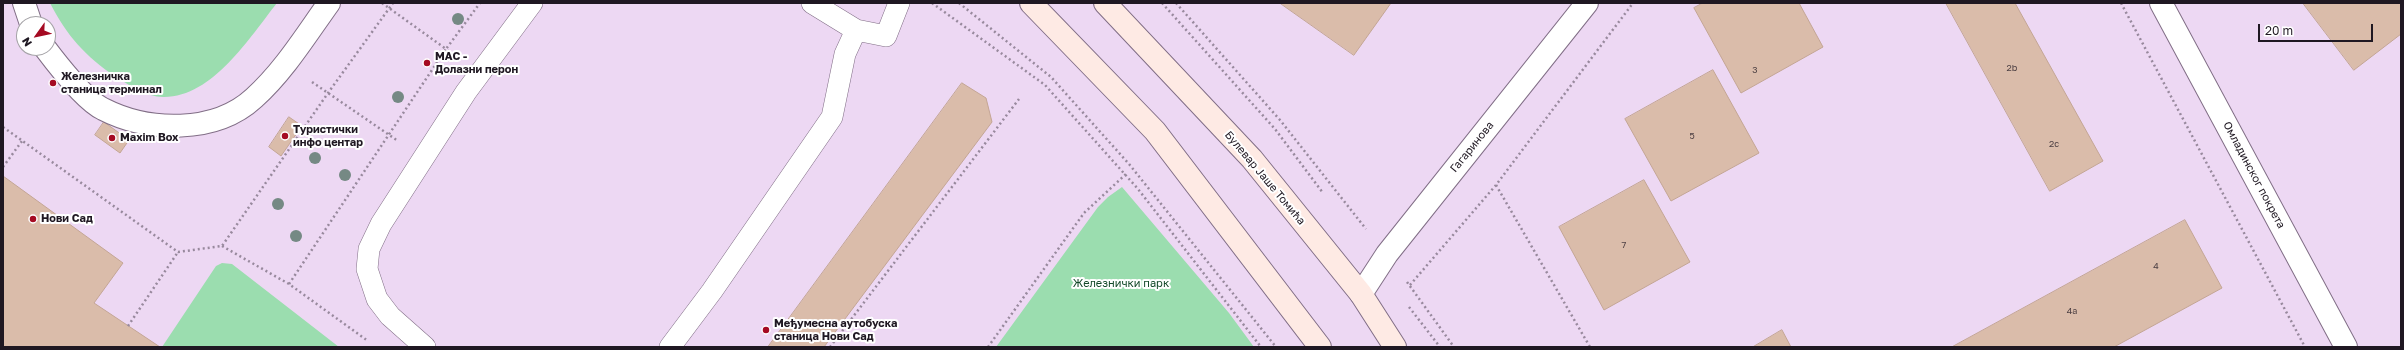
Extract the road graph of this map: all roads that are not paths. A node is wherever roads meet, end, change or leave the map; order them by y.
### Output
1 (24, 3) edge
2 (329, 3) edge
3 (532, 3) edge
4 (812, 3) edge
5 (898, 3) edge
6 (1031, 3) edge
7 (1105, 3) edge
8 (1587, 3) edge
9 (2161, 3) edge
10 (28, 16) edge
11 (856, 30) junction
12 (51, 56) edge
13 (1360, 294) junction
14 (425, 347) edge
15 (670, 347) edge
16 (1320, 347) edge
17 (1395, 347) edge
18 (2346, 347) edge

1 - 10 street
2 - 12 street
3 - 14 lane
4 - 11 lane
5 - 11 lane
6 - 16 main road
7 - 13 main road, Булевар Јаше Томића
8 - 13 street, Гагаринова
9 - 18 street, Омладинског покрета
11 - 15 lane
13 - 17 main road, Булевар Јаше Томића

